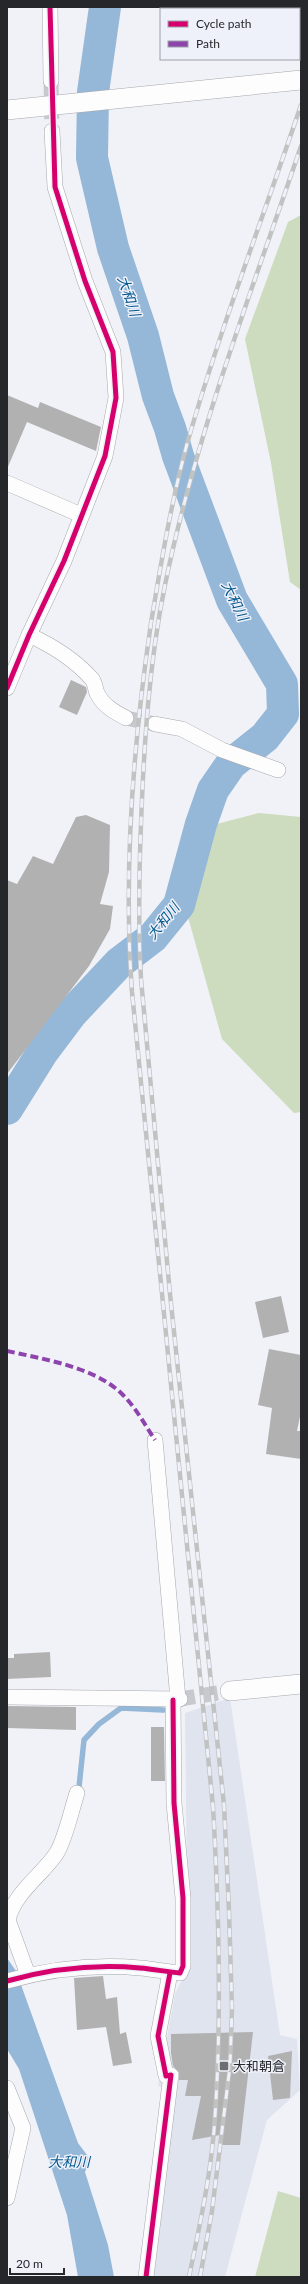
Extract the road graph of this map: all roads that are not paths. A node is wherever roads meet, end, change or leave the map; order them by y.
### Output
1 (50, 7) edge
2 (301, 80) edge
3 (51, 81) tunnel mouth
4 (7, 110) edge
5 (52, 132) tunnel mouth
6 (7, 483) edge
7 (81, 515) junction
8 (29, 635) junction
9 (7, 688) edge
10 (126, 718) tunnel mouth
11 (155, 724) tunnel mouth
12 (278, 770) dead end
13 (155, 1440) dead end
14 (301, 1684) edge
15 (230, 1691) tunnel mouth
16 (7, 1697) edge
17 (177, 1699) junction
18 (77, 1793) dead end
19 (170, 1972) junction
20 (26, 1976) junction
21 (7, 1980) edge
22 (7, 2088) edge
23 (7, 2198) edge
24 (146, 2277) edge

1 - 3 street
2 - 4 street
5 - 7 street
6 - 7 street
7 - 8 street
8 - 9 street
8 - 10 street
11 - 12 street
13 - 17 street
14 - 15 street
16 - 17 street
17 - 19 street
18 - 20 street
19 - 20 street
19 - 24 street
20 - 21 street
22 - 23 street

